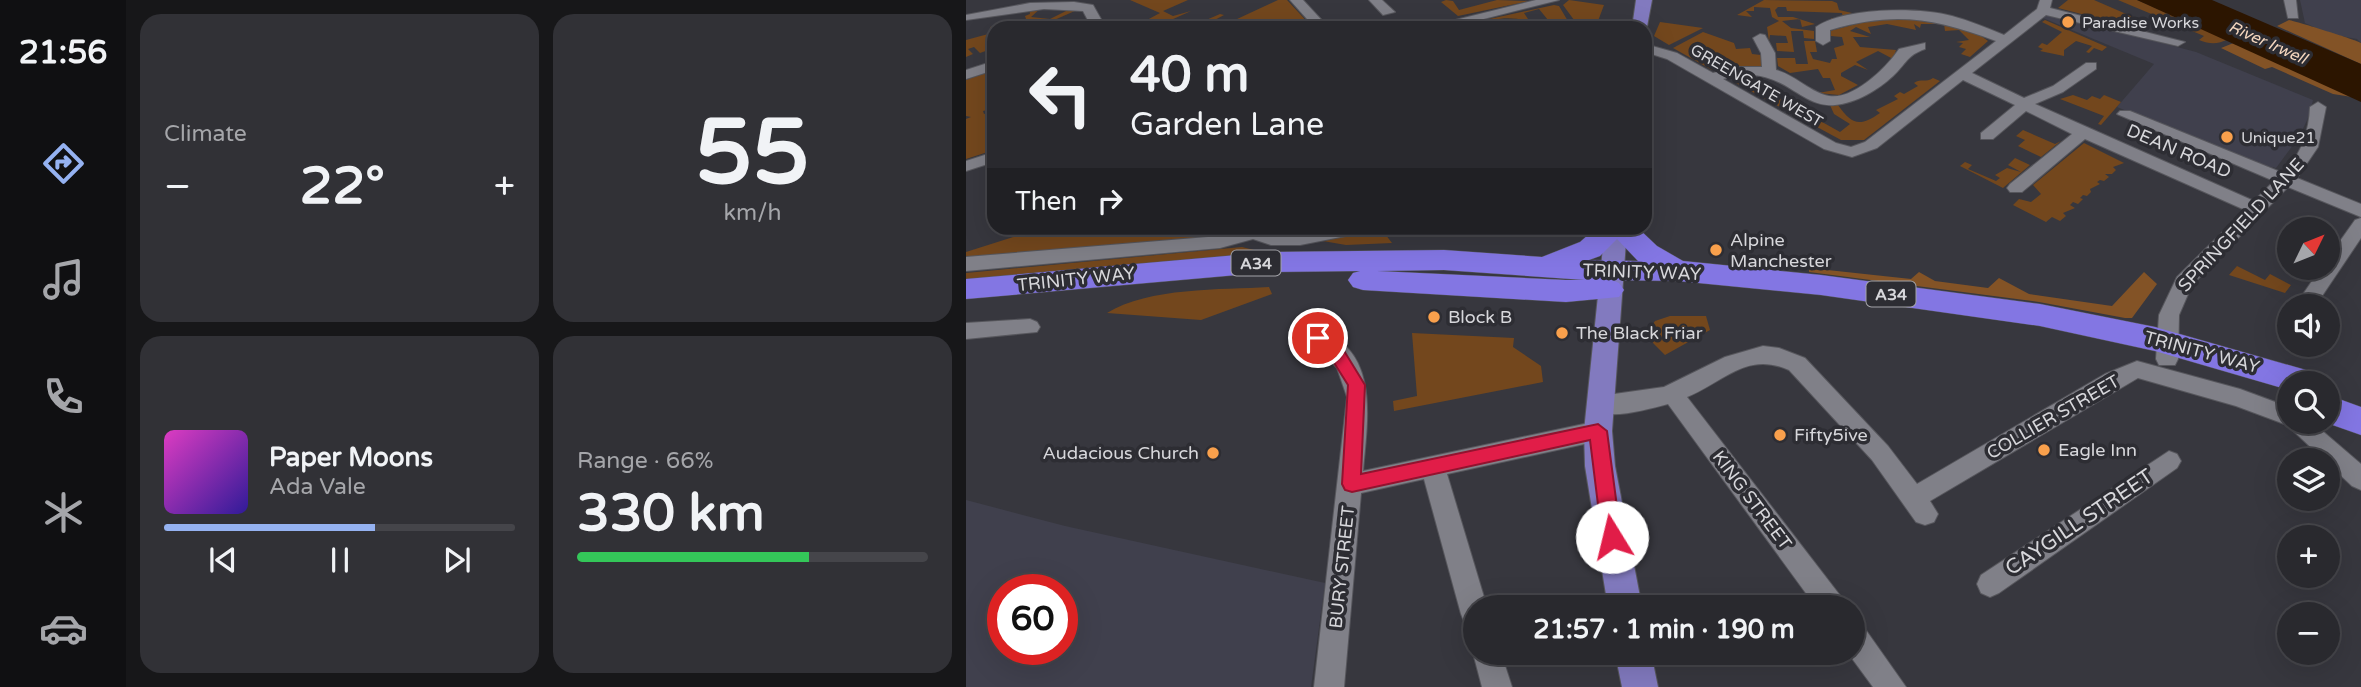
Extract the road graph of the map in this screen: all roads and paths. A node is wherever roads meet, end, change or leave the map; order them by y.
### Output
1 (1296, 0) edge
2 (1375, 0) edge
3 (1553, 0) edge
4 (1644, 0) edge
5 (2290, 0) edge
6 (2044, 5) edge
7 (1388, 12) dead end
8 (2293, 16) dead end
9 (971, 19) dead end
10 (1095, 21) edge
11 (1316, 21) edge
12 (1461, 21) edge
13 (1641, 21) edge
14 (1760, 38) dead end
15 (2006, 40) junction
16 (1824, 41) dead end
17 (2178, 42) dead end
18 (1920, 46) dead end
19 (1652, 50) edge
20 (2091, 66) dead end
21 (987, 68) edge
22 (1769, 73) junction
23 (1961, 74) junction
24 (966, 75) edge
25 (1712, 79) junction
26 (2025, 104) junction
27 (2318, 107) dead end
28 (2126, 114) dead end
29 (2083, 133) junction
30 (1987, 136) dead end
31 (987, 159) edge
32 (966, 166) edge
33 (2287, 180) junction
34 (2016, 188) dead end
35 (2258, 209) junction
36 (2361, 211) edge
37 (2361, 224) edge
38 (1238, 235) edge
39 (1260, 235) edge
40 (1314, 235) edge
41 (1606, 235) edge
42 (1614, 235) edge
43 (1629, 235) edge
44 (966, 264) edge
45 (1547, 266) junction
46 (1678, 271) junction
47 (1612, 280) junction
48 (966, 289) edge
49 (2313, 294) edge
50 (966, 308) edge
51 (1030, 327) dead end
52 (966, 331) edge
53 (1318, 338) dead end
54 (2167, 351) junction
55 (2277, 376) edge
56 (1672, 393) junction
57 (2340, 394) edge
58 (2361, 401) edge
59 (2277, 405) edge
60 (2277, 408) edge
61 (2340, 413) edge
62 (1599, 418) junction
63 (2361, 421) edge
64 (2313, 434) edge
65 (2169, 461) dead end
66 (1433, 468) junction
67 (2354, 473) edge
68 (1352, 484) junction
69 (1990, 584) dead end
70 (1470, 595) edge
71 (1623, 595) edge
72 (1823, 595) edge
73 (1865, 652) edge
74 (1491, 665) edge
75 (1635, 665) edge
76 (1329, 687) edge
77 (1497, 687) edge
78 (1640, 687) edge
79 (1891, 687) edge

1 - 11 street
2 - 7 street
3 - 12 street
4 - 13 main road
5 - 8 street
6 - 15 street
6 - 17 street
9 - 10 street
14 - 22 street
15 - 16 street
15 - 23 street
18 - 22 street
19 - 25 street, GREENGATE WEST
20 - 26 street
21 - 24 street
22 - 25 street
23 - 25 street, GREENGATE WEST
23 - 26 street, DEAN ROAD
26 - 29 street, DEAN ROAD
26 - 30 street
27 - 33 street, SPRINGFIELD LANE
28 - 33 street
29 - 34 street
29 - 35 street, DEAN ROAD
31 - 32 street
33 - 35 street, SPRINGFIELD LANE
33 - 36 street
35 - 54 street, SPRINGFIELD LANE
37 - 49 street
38 - 44 street
39 - 40 street
41 - 45 highway
42 - 47 main road
43 - 46 highway
45 - 47 highway, TRINITY WAY / A34
45 - 48 highway, TRINITY WAY / A34
46 - 47 highway, TRINITY WAY / A34
46 - 54 highway, TRINITY WAY / A34
47 - 50 highway, TRINITY WAY / A34
47 - 54 highway, TRINITY WAY / A34
47 - 62 main road
51 - 52 street
53 - 68 street, BURY STREET
54 - 55 highway, TRINITY WAY / A34
54 - 59 highway, TRINITY WAY / A34
56 - 60 street, COLLIER STREET
56 - 62 street
56 - 72 street, KING STREET
57 - 58 highway
61 - 63 highway
62 - 66 street
62 - 71 main road
64 - 67 street
65 - 69 street, CAYGILL STREET
66 - 68 street
66 - 70 street
68 - 76 street, BURY STREET
73 - 79 street
74 - 77 street
75 - 78 main road

